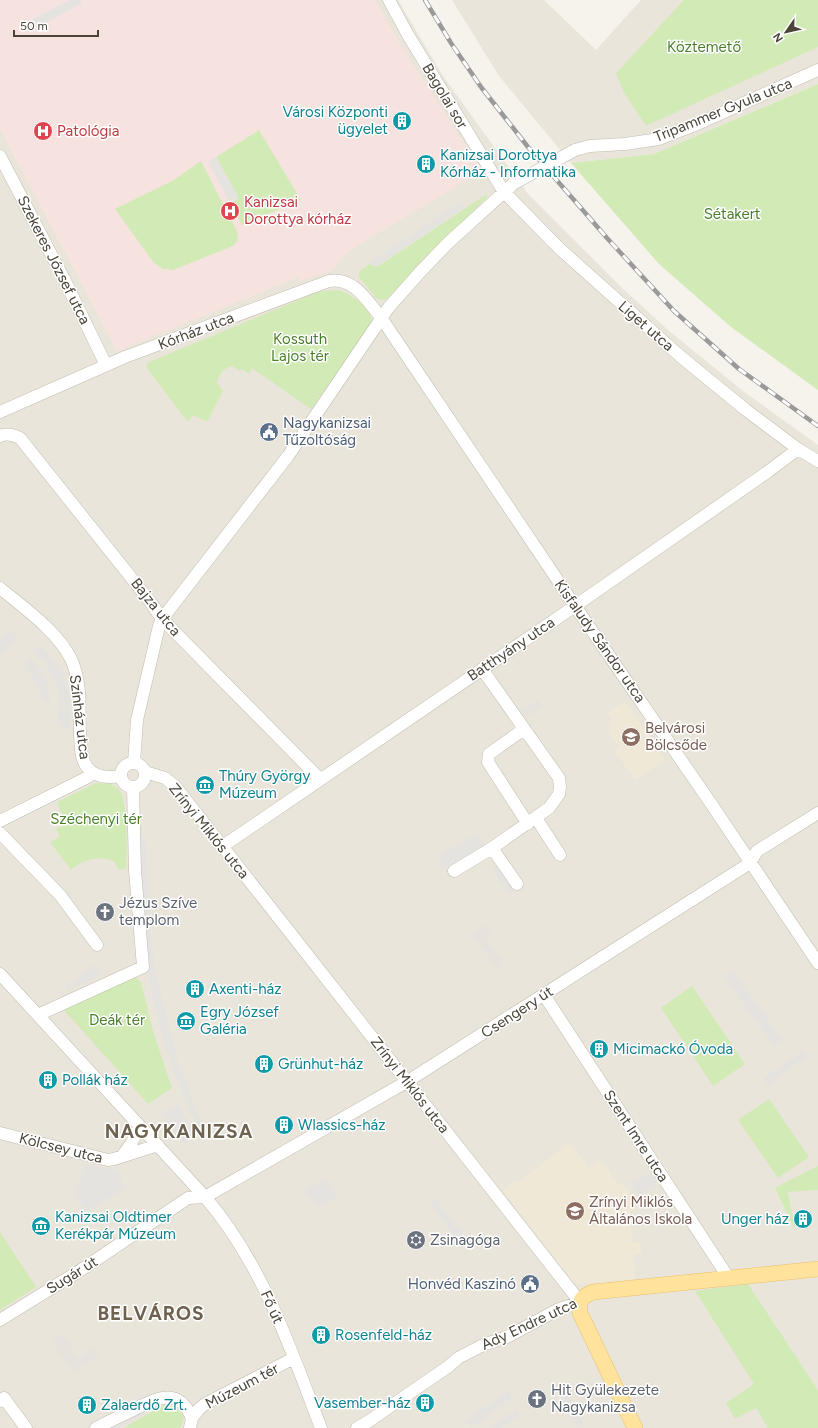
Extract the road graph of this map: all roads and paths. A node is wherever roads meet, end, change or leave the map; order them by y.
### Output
1 (389, 0) edge
2 (818, 70) edge
3 (0, 156) edge
4 (508, 188) junction
5 (382, 319) junction
6 (106, 365) junction
7 (0, 412) edge
8 (0, 436) edge
9 (798, 449) junction
10 (818, 462) edge
11 (0, 588) edge
12 (575, 606) junction
13 (162, 619) junction
14 (482, 669) junction
15 (524, 729) junction
16 (134, 763) junction
17 (90, 770) junction
18 (145, 772) junction
19 (121, 776) junction
20 (320, 779) junction
21 (133, 788) junction
22 (818, 813) edge
23 (0, 821) edge
24 (532, 821) junction
25 (0, 833) edge
26 (223, 846) junction
27 (492, 848) junction
28 (560, 855) dead end
29 (750, 863) junction
30 (454, 871) dead end
31 (517, 884) dead end
32 (97, 945) dead end
33 (818, 964) edge
34 (0, 974) edge
35 (544, 995) junction
36 (38, 1015) junction
37 (408, 1081) junction
38 (140, 1126) junction
39 (0, 1133) edge
40 (158, 1145) junction
41 (122, 1156) junction
42 (205, 1196) junction
43 (818, 1268) edge
44 (728, 1277) junction
45 (580, 1302) junction
46 (0, 1320) edge
47 (294, 1358) junction
48 (0, 1401) edge
49 (191, 1423) edge
50 (26, 1428) edge
51 (96, 1428) edge
52 (321, 1428) edge
53 (357, 1428) edge
54 (635, 1428) edge

1 - 4 street, Bagolai sor
2 - 4 street, Tripammer Gyula utca, bridge
3 - 6 street, Szekeres József utca
4 - 5 street
4 - 9 street, Liget utca
5 - 6 street, Kórház utca
5 - 12 street, Kisfaludy Sándor utca
5 - 13 street
6 - 7 street, Kórház utca
8 - 13 street, Bajza utca
9 - 10 street
9 - 12 street, Batthyány utca
11 - 17 street, Színház utca
12 - 14 street, Batthyány utca
12 - 29 street, Kisfaludy Sándor utca
13 - 16 street
13 - 20 street, Bajza utca
14 - 15 street
14 - 20 street, Batthyány utca
15 - 24 street
15 - 24 street
16 - 18 street
16 - 19 street
17 - 19 street, Színház utca
17 - 23 street
18 - 21 street
18 - 26 street, Zrínyi Miklós utca
19 - 21 street
20 - 26 street, Batthyány utca
21 - 36 street
22 - 29 street, Csengery út
24 - 27 street
24 - 28 street
25 - 32 street
26 - 37 street, Zrínyi Miklós utca
27 - 30 street
27 - 31 street
29 - 33 street, Kisfaludy Sándor utca
29 - 35 street, Csengery út
34 - 36 street
35 - 37 street, Csengery út
35 - 44 street, Szent Imre utca
36 - 38 street
37 - 42 street, Csengery út
37 - 45 street, Zrínyi Miklós utca
38 - 40 street
38 - 41 street, Kölcsey utca
39 - 41 street, Kölcsey utca
40 - 41 street, Kölcsey utca
40 - 42 street
42 - 46 street, Sugár út
42 - 47 street, Fő út
43 - 44 main road, Ady Endre utca
44 - 45 main road, Ady Endre utca
45 - 53 street, Ady Endre utca
45 - 54 main road, Zrínyi Miklós utca
47 - 49 street, Múzeum tér
47 - 52 street, Fő út
48 - 50 street
49 - 51 street, Múzeum tér

